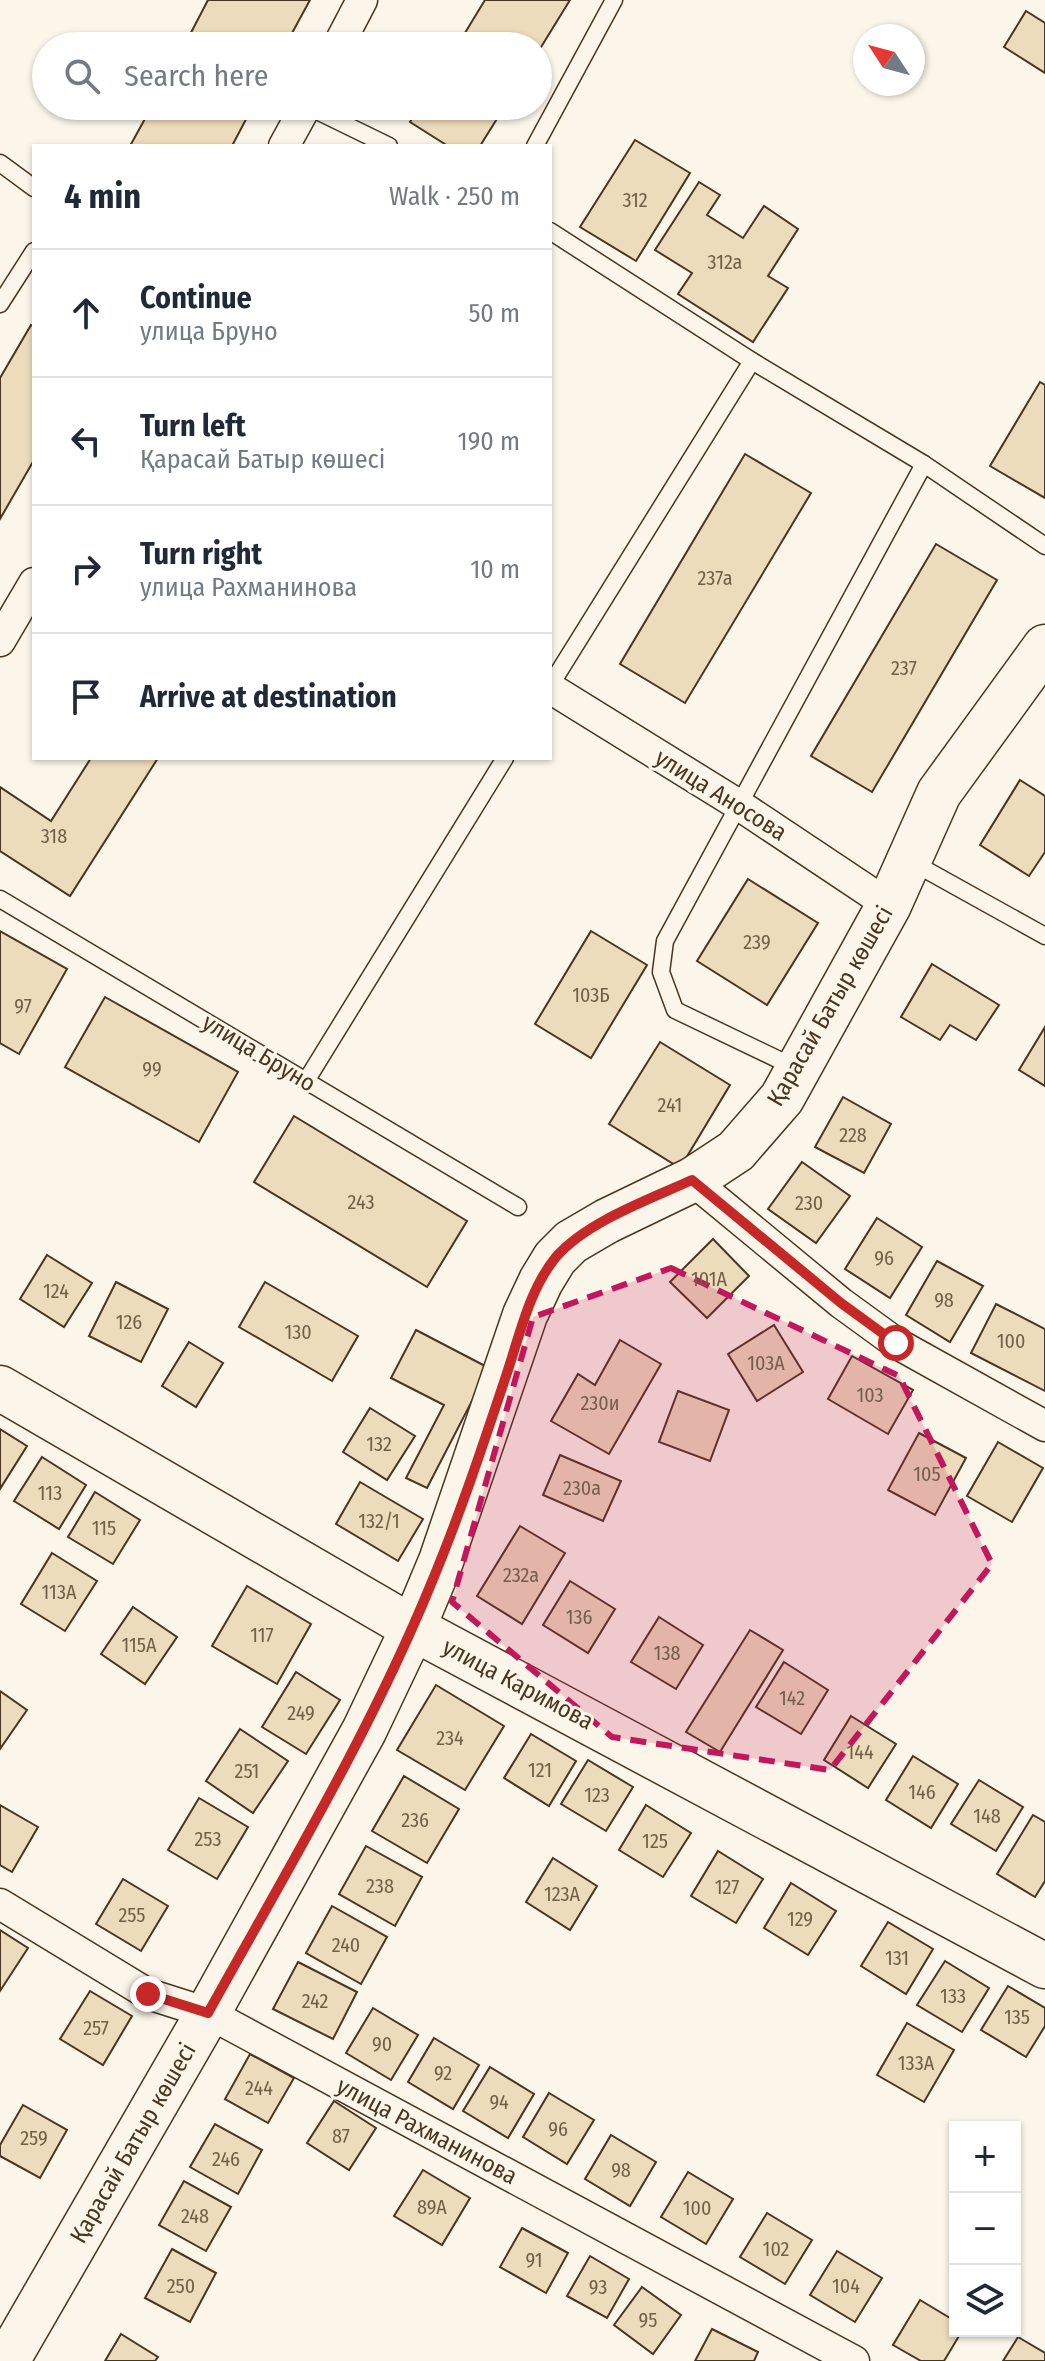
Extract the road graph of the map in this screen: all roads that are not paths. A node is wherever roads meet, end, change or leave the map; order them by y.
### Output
1 (362, 0) edge
2 (614, 0) edge
3 (345, 32) edge
4 (552, 115) edge
5 (299, 120) edge
6 (336, 120) edge
7 (549, 120) edge
8 (285, 144) edge
9 (385, 144) edge
10 (536, 144) edge
11 (0, 163) edge
12 (32, 187) edge
13 (552, 232) edge
14 (32, 254) edge
15 (0, 304) edge
16 (752, 361) junction
17 (924, 464) junction
18 (1045, 546) edge
19 (32, 586) edge
20 (0, 641) edge
21 (1045, 647) edge
22 (552, 684) edge
23 (552, 688) edge
24 (504, 760) edge
25 (739, 805) junction
26 (908, 860) junction
27 (0, 899) edge
28 (889, 905) junction
29 (1045, 936) edge
30 (798, 1069) junction
31 (306, 1081) junction
32 (692, 1180) junction
33 (518, 1207) dead end
34 (0, 1388) edge
35 (1045, 1426) edge
36 (413, 1628) junction
37 (0, 1904) edge
38 (1045, 1966) edge
39 (208, 2013) junction
40 (7, 2361) edge
41 (854, 2361) edge

1 - 3 street
2 - 4 lane
5 - 8 street
6 - 9 lane
7 - 10 lane
11 - 12 lane
13 - 16 lane
14 - 15 lane
16 - 17 lane
16 - 22 lane
17 - 18 lane
17 - 25 lane
19 - 20 street
21 - 26 street, Қарасай Батыр көшесі
23 - 25 street, улица Аносова
24 - 31 lane
25 - 28 street, улица Аносова
25 - 30 lane
26 - 28 street, Қарасай Батыр көшесі
26 - 29 lane
27 - 31 lane, улица Бруно
28 - 30 street, Қарасай Батыр көшесі
30 - 32 street, Қарасай Батыр көшесі
31 - 33 lane, улица Бруно
32 - 35 street
32 - 36 street, Қарасай Батыр көшесі
34 - 36 street, улица Каримова
36 - 38 street, улица Каримова
36 - 39 street, Қарасай Батыр көшесі
37 - 39 street, улица Рахманинова
39 - 40 street, Қарасай Батыр көшесі
39 - 41 street, улица Рахманинова

